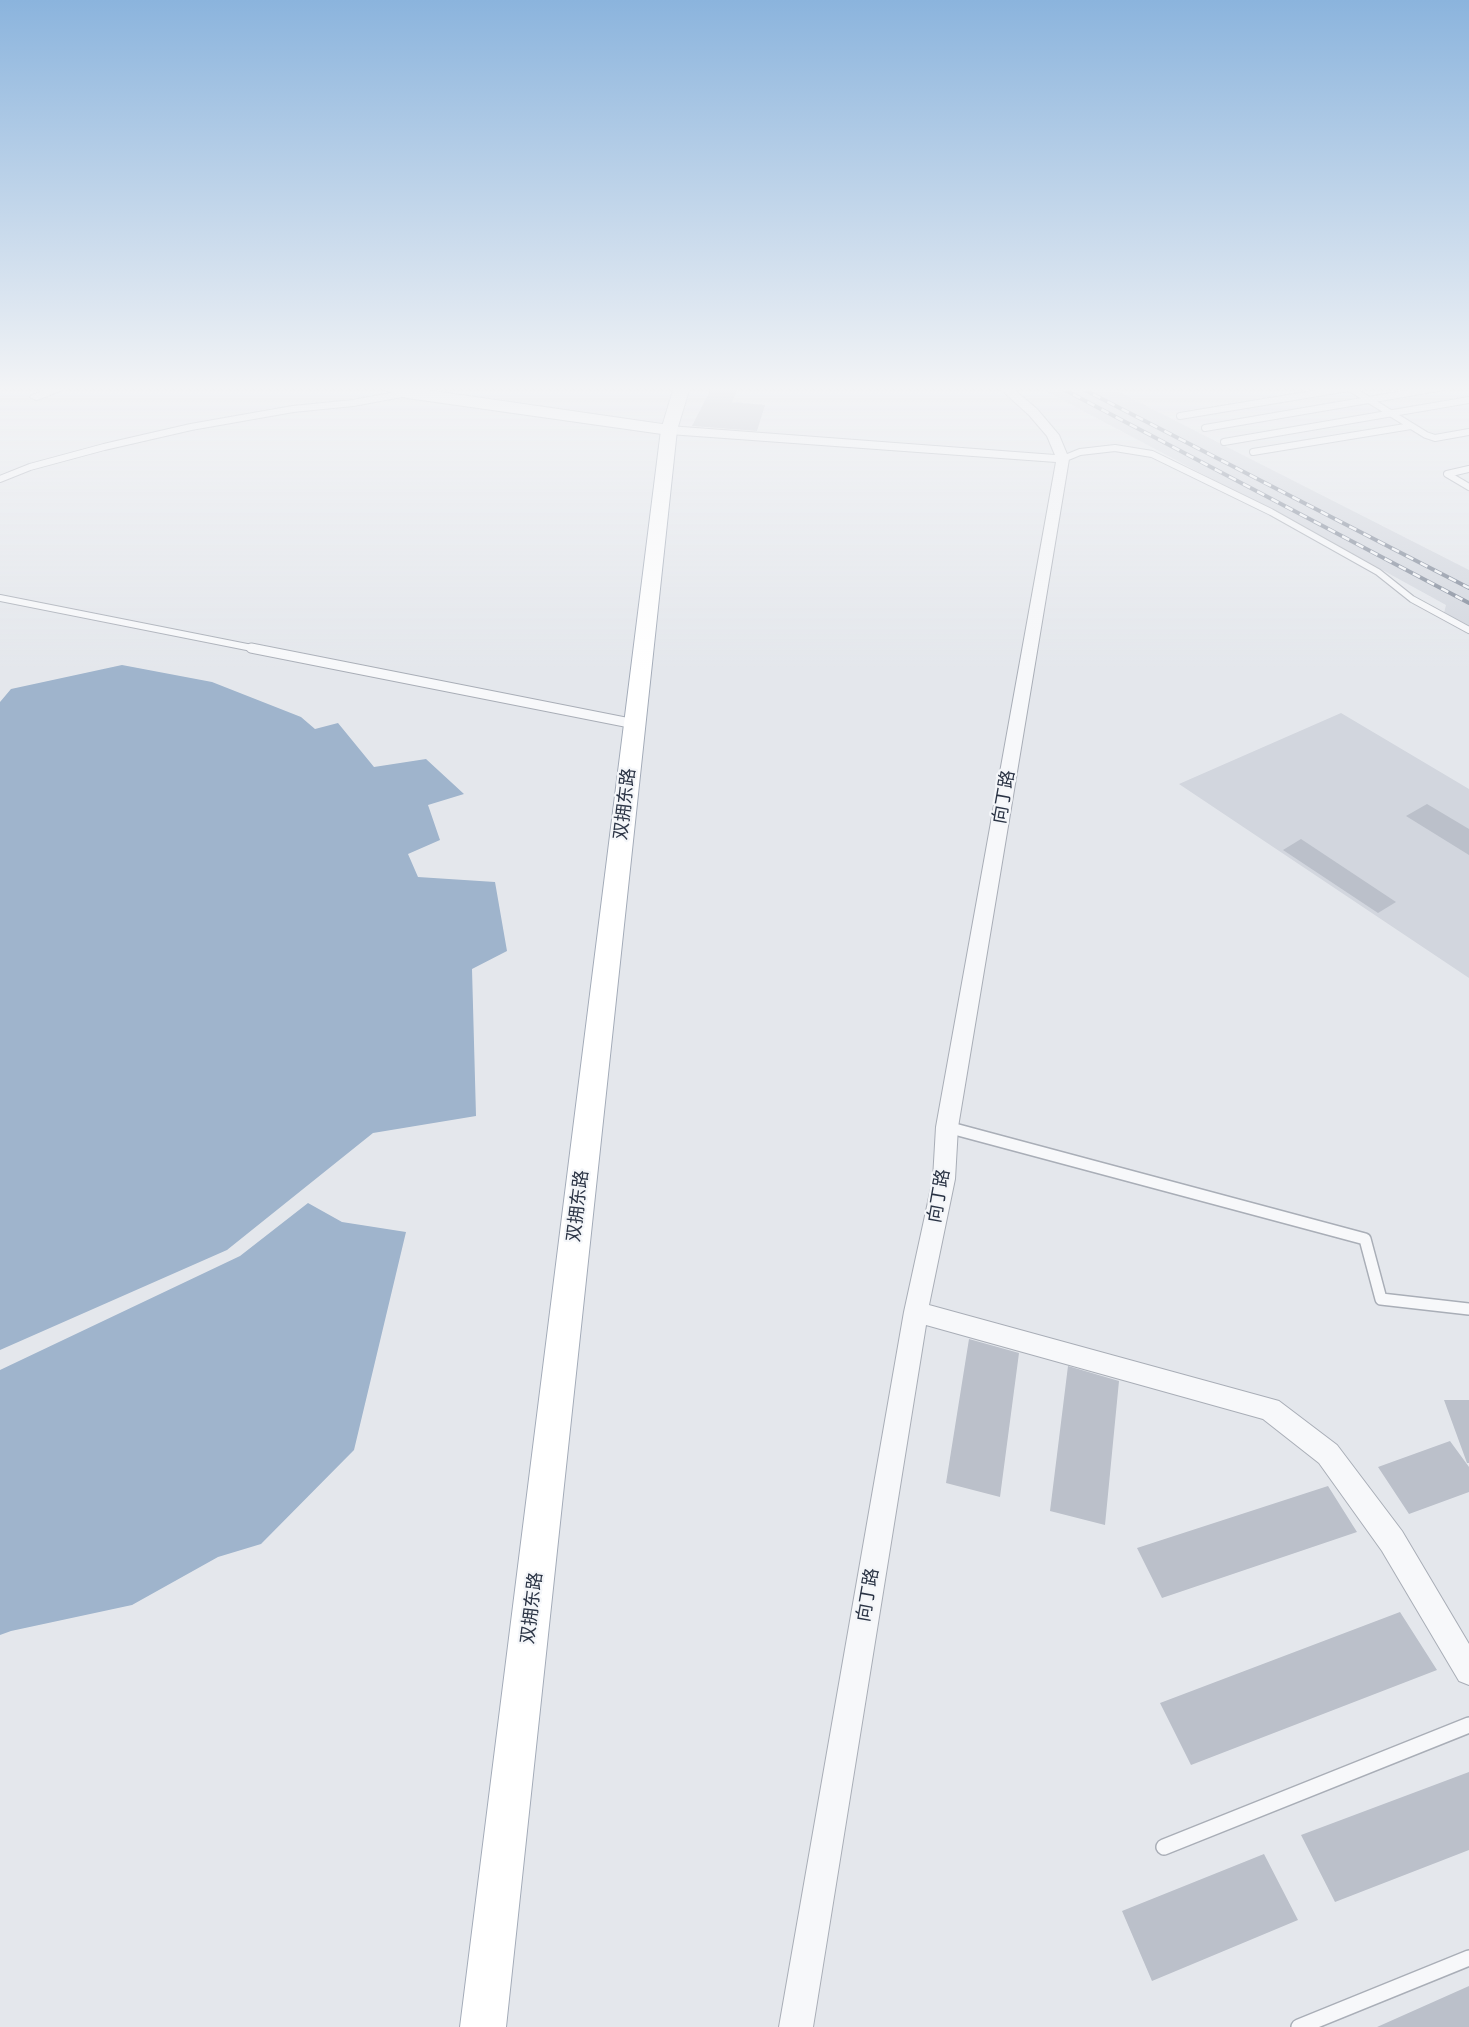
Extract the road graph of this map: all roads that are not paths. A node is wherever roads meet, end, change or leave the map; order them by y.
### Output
1 (663, 482) edge
2 (1059, 482) edge
3 (1210, 482) edge
4 (0, 598) edge
5 (1469, 630) edge
6 (635, 724) junction
7 (947, 1128) junction
8 (1469, 1310) edge
9 (916, 1312) junction
10 (1469, 1671) edge
11 (1469, 1724) edge
12 (1164, 1848) dead end
13 (1469, 1958) edge
14 (483, 2027) edge
15 (796, 2027) edge
16 (1299, 2027) edge

1 - 6 main road, 双拥东路
2 - 7 street, 向丁路
3 - 5 lane
4 - 6 lane
6 - 14 main road, 双拥东路
7 - 8 lane
7 - 9 street, 向丁路
9 - 10 street
9 - 15 street, 向丁路
11 - 12 lane
13 - 16 lane

